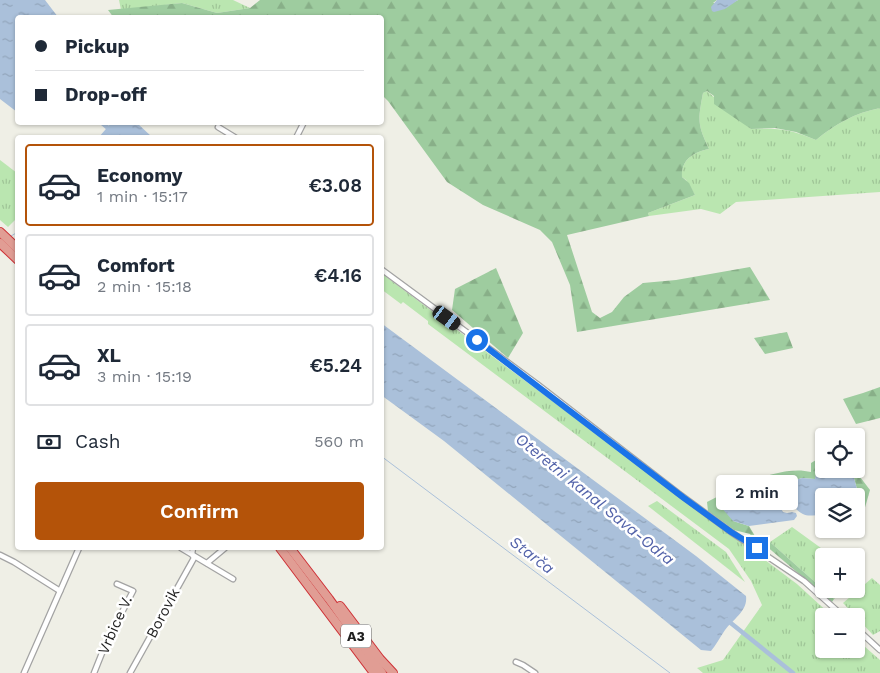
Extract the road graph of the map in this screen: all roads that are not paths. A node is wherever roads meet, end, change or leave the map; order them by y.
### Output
1 (218, 127) dead end
2 (231, 135) edge
3 (0, 232) edge
4 (0, 243) edge
5 (12, 247) edge
6 (384, 271) edge
7 (78, 550) edge
8 (184, 550) edge
9 (193, 550) edge
10 (223, 550) edge
11 (282, 550) edge
12 (292, 550) edge
13 (192, 554) junction
14 (0, 555) edge
15 (207, 563) junction
16 (233, 580) dead end
17 (117, 584) dead end
18 (60, 591) junction
19 (329, 598) junction
20 (834, 608) edge
21 (865, 636) edge
22 (880, 650) edge
23 (516, 662) dead end
24 (24, 673) edge
25 (94, 673) edge
26 (130, 673) edge
27 (372, 673) edge
28 (382, 673) edge
29 (393, 673) edge
30 (535, 673) edge

1 - 2 street
3 - 5 highway
4 - 5 highway
6 - 20 street
7 - 18 street
8 - 13 street
9 - 13 street, Borovik
10 - 15 street
11 - 27 highway, A3
12 - 19 highway, A3
13 - 15 street
13 - 26 street, Borovik
14 - 18 street
15 - 16 street
17 - 25 street, Vrbice V.
18 - 24 street
19 - 28 highway, A3
19 - 29 highway
21 - 22 street
23 - 30 street

